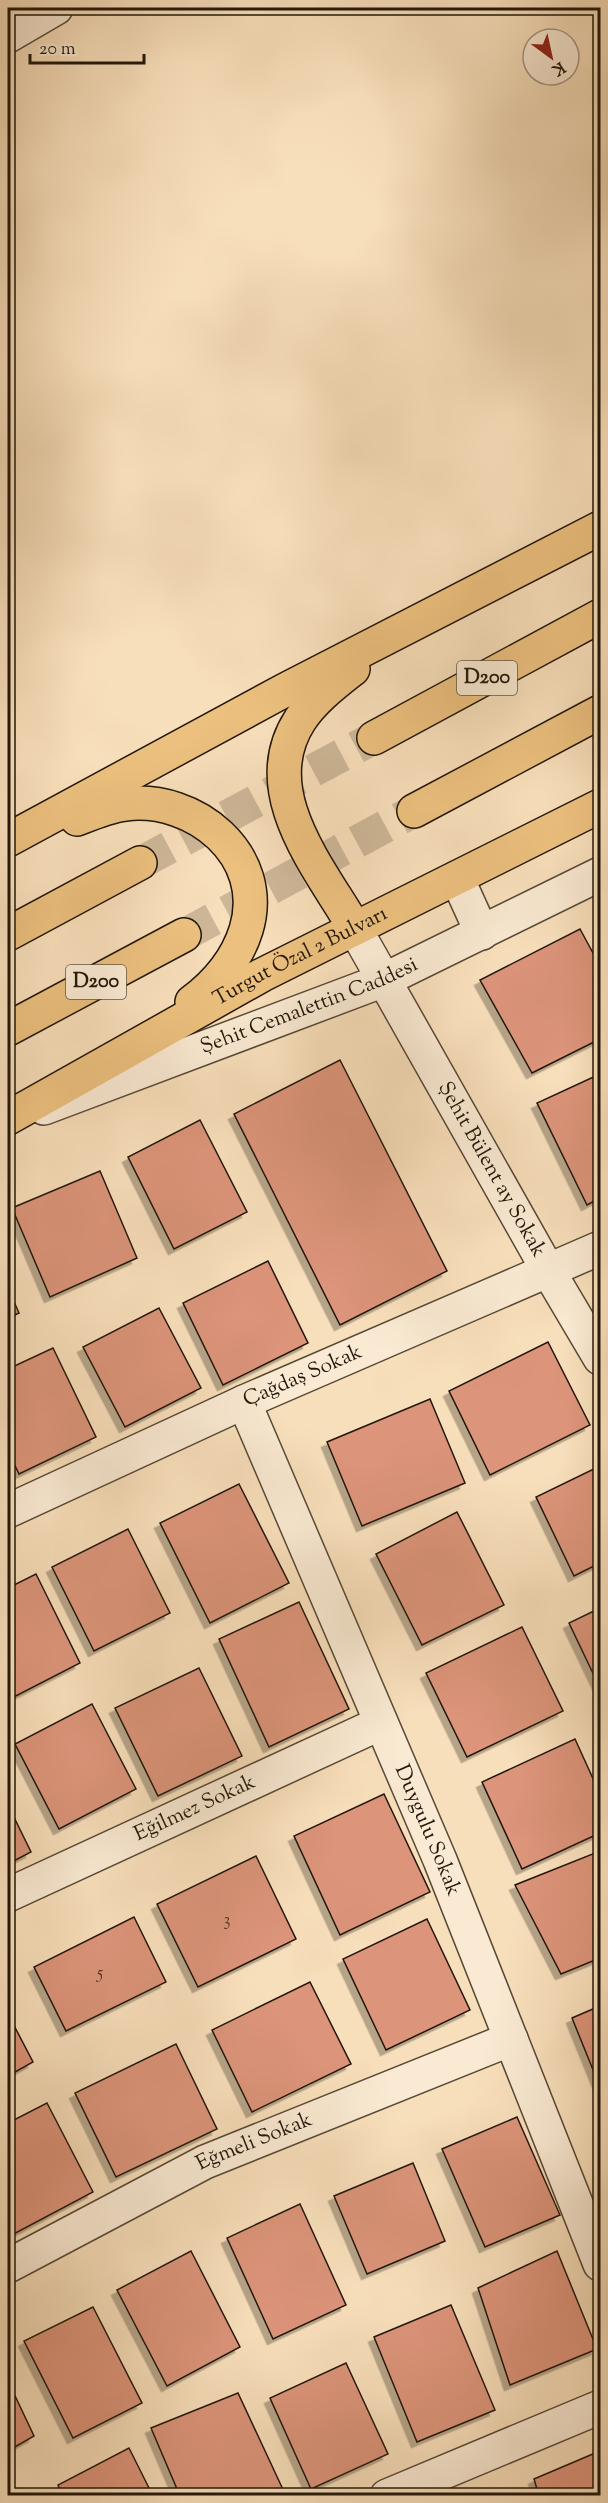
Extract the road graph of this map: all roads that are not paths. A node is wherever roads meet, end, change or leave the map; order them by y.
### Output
1 (56, 8) edge
2 (8, 36) edge
3 (600, 528) edge
4 (433, 614) junction
5 (600, 616) edge
6 (600, 712) edge
7 (374, 738) tunnel mouth
8 (599, 806) edge
9 (414, 812) tunnel mouth
10 (8, 840) edge
11 (8, 849) edge
12 (140, 863) tunnel mouth
13 (600, 873) edge
14 (457, 878) junction
15 (354, 927) junction
16 (482, 933) junction
17 (8, 934) edge
18 (184, 935) tunnel mouth
19 (384, 980) junction
20 (8, 1029) edge
21 (134, 1047) junction
22 (8, 1119) edge
23 (600, 1248) edge
24 (549, 1272) junction
25 (600, 1358) edge
26 (244, 1402) junction
27 (8, 1510) edge
28 (381, 1723) junction
29 (8, 1895) edge
30 (511, 2039) junction
31 (600, 2264) edge
32 (8, 2266) edge
33 (600, 2407) edge
34 (387, 2496) edge

1 - 2 street
3 - 4 highway
4 - 10 highway
4 - 15 highway
5 - 7 highway, D200
6 - 9 highway
8 - 14 highway, Turgut Özal 2 Bulvarı
11 - 21 highway
12 - 17 highway
13 - 16 street, Şehit Cemalettin Caddesi
14 - 15 highway, Turgut Özal 2 Bulvarı
14 - 16 street
15 - 19 street, Şehit Bülent ay Sokak
15 - 21 highway, Turgut Özal 2 Bulvarı
16 - 19 street, Şehit Cemalettin Caddesi
18 - 20 highway, D200
19 - 22 street, Şehit Cemalettin Caddesi
19 - 24 street, Şehit Bülent ay Sokak
21 - 22 highway, Turgut Özal 2 Bulvarı
23 - 24 street, Çağdaş Sokak
24 - 25 street, Şehit Bülent ay Sokak
24 - 26 street, Çağdaş Sokak
26 - 27 street, Çağdaş Sokak
26 - 28 street, Duygulu Sokak
28 - 29 street, Eğilmez Sokak
28 - 30 street, Duygulu Sokak
30 - 31 street, Duygulu Sokak
30 - 32 street, Eğmeli Sokak
33 - 34 street

